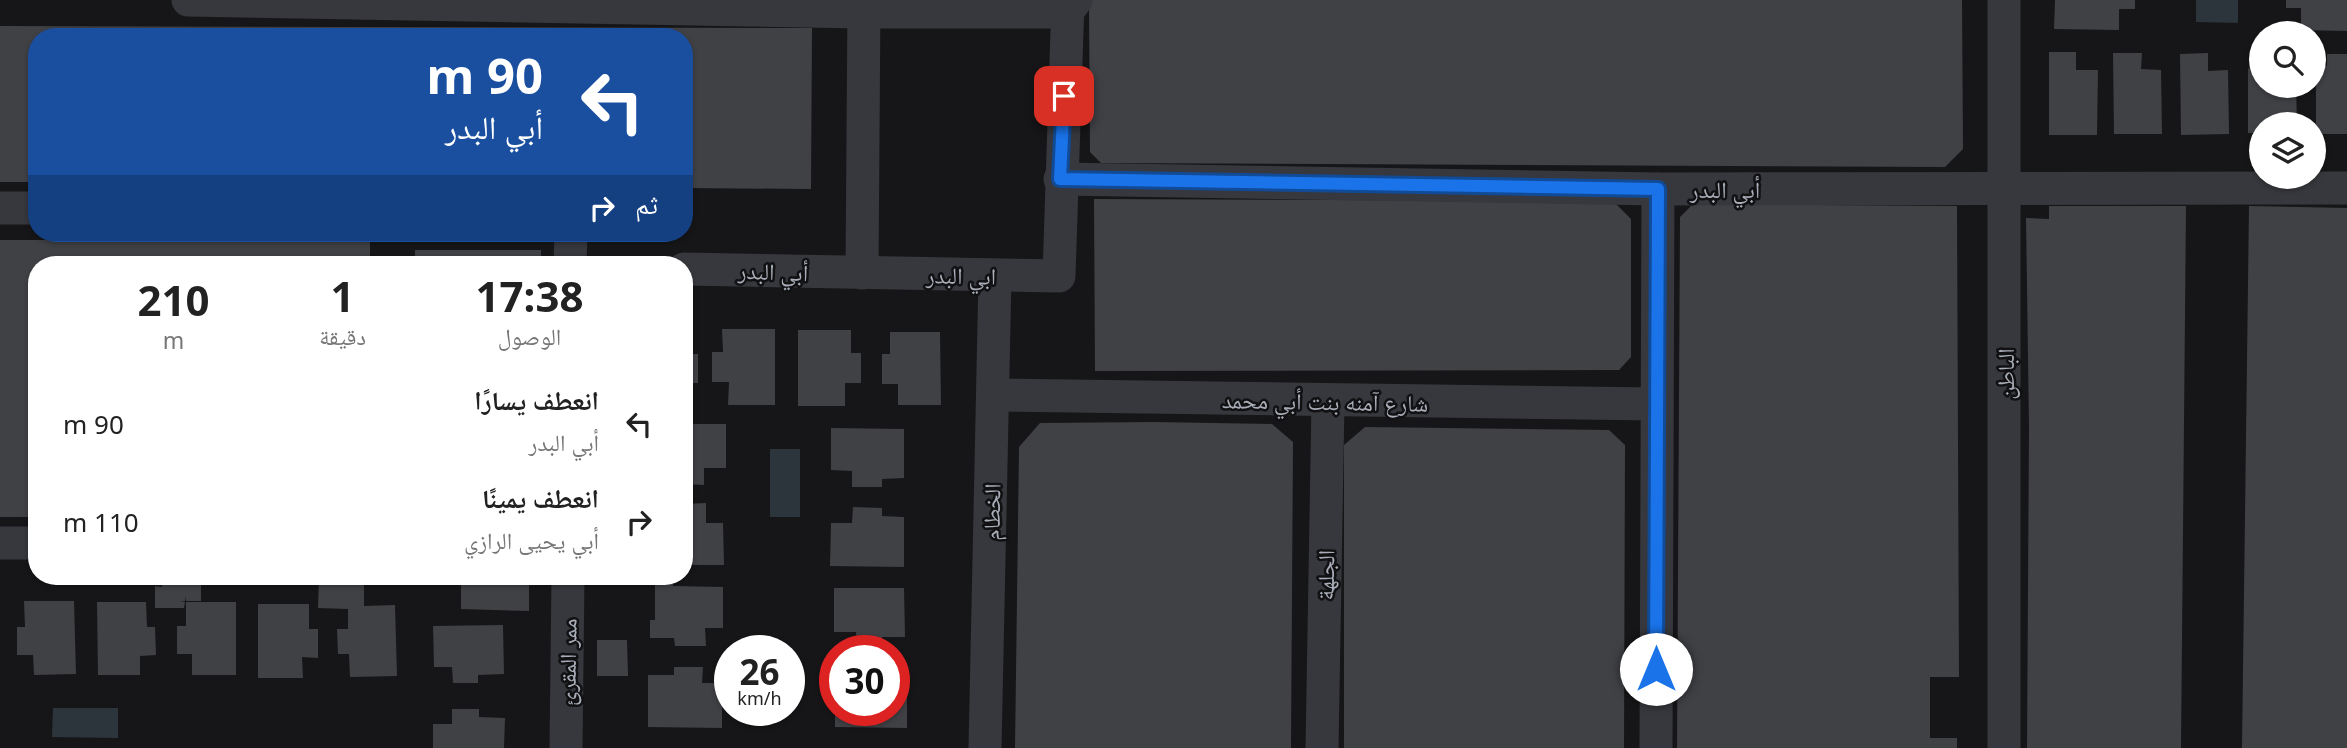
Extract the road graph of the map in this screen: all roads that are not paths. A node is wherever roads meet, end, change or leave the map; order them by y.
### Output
1 (188, 0) edge
2 (200, 0) edge
3 (2004, 0) edge
4 (1070, 4) edge
5 (863, 6) edge
6 (1060, 179) junction
7 (2005, 187) junction
8 (2347, 188) edge
9 (1658, 189) junction
10 (0, 208) edge
11 (28, 208) edge
12 (693, 269) edge
13 (862, 273) junction
14 (995, 276) junction
15 (993, 396) junction
16 (1328, 401) junction
17 (1656, 404) junction
18 (0, 543) edge
19 (28, 543) edge
20 (568, 585) edge
21 (566, 748) edge
22 (985, 748) edge
23 (1322, 748) edge
24 (1656, 748) edge
25 (2004, 748) edge

1 - 2 street
2 - 5 street
3 - 7 street, الباطن
4 - 5 street
4 - 6 street
5 - 13 street
6 - 9 street, أبي البدر
6 - 14 street, ابي البدر
7 - 8 street, أبي البدر
7 - 9 street, أبي البدر
7 - 25 street, الباطن
9 - 17 street
10 - 11 street
12 - 13 street, أبي البدر
13 - 14 street, ابي البدر
14 - 15 street, الخطام
15 - 16 street, شارع آمنه بنت أبي محمد
15 - 22 street, الخطام
16 - 17 street, شارع آمنه بنت أبي محمد
16 - 23 street, الجلهة
17 - 24 street
18 - 19 street
20 - 21 street, ممر المقرئ

